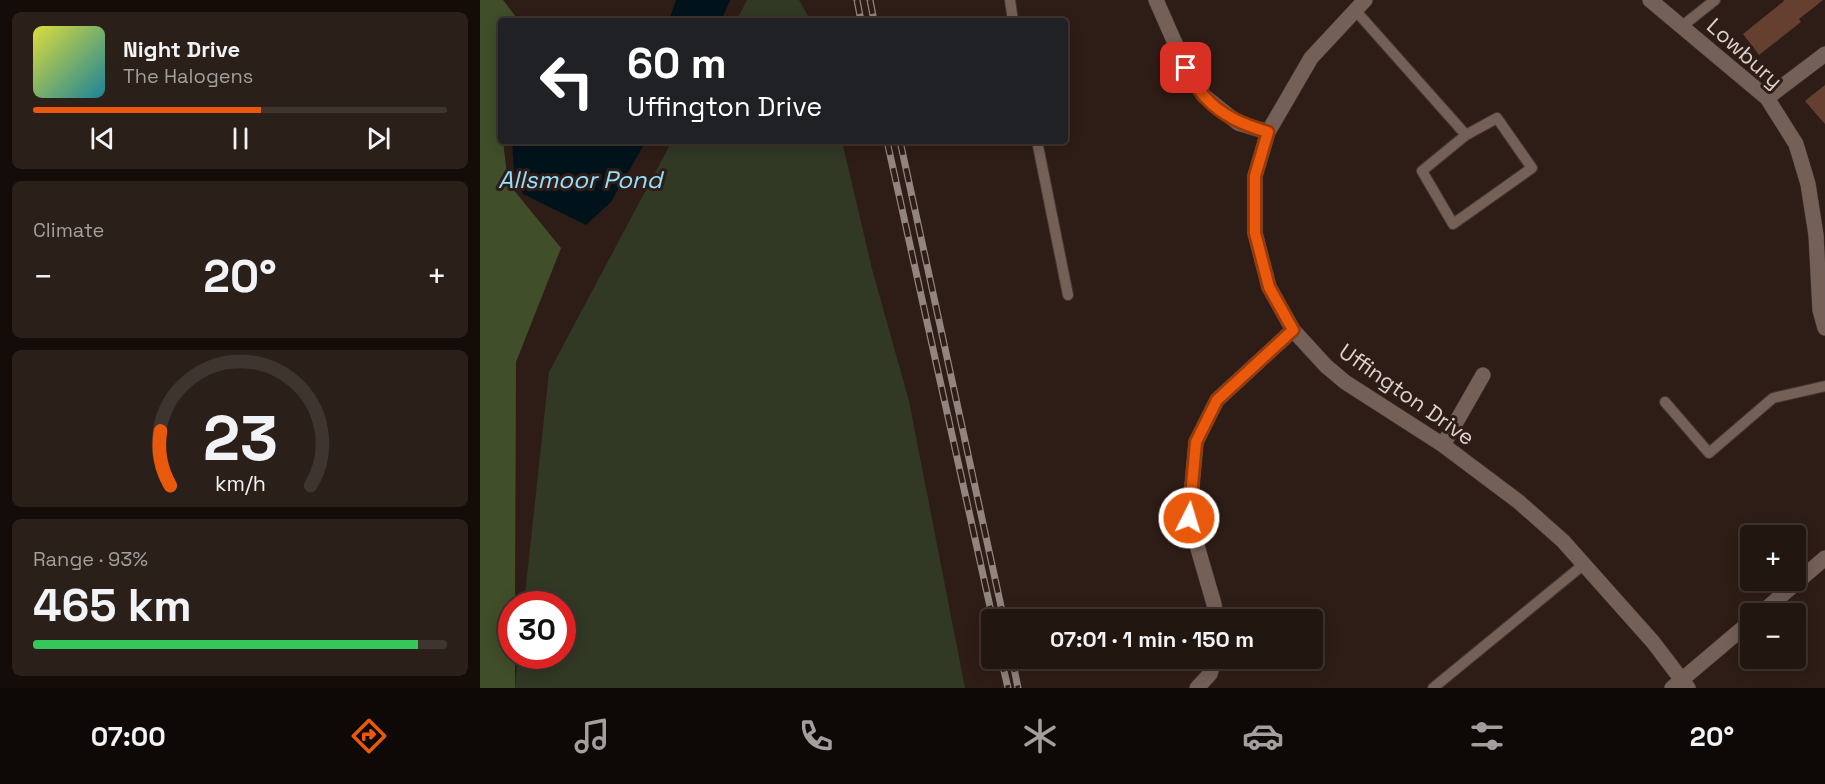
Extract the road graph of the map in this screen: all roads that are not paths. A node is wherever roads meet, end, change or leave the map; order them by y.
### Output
1 (1010, 0) edge
2 (1156, 0) edge
3 (1650, 0) edge
4 (1715, 0) edge
5 (1360, 5) edge
6 (1013, 18) edge
7 (1681, 27) junction
8 (1825, 54) edge
9 (1767, 98) junction
10 (1268, 132) junction
11 (1466, 135) junction
12 (1038, 144) edge
13 (1821, 235) edge
14 (1068, 295) dead end
15 (1825, 328) edge
16 (1293, 330) junction
17 (1482, 375) dead end
18 (1825, 386) edge
19 (1665, 402) dead end
20 (1443, 445) junction
21 (1825, 558) edge
22 (1583, 565) junction
23 (1773, 603) edge
24 (1215, 609) edge
25 (1740, 630) edge
26 (1212, 669) edge
27 (1680, 686) edge
28 (1197, 688) edge
29 (1433, 688) edge

1 - 6 lane
2 - 10 street
3 - 7 street, Lowbury
4 - 7 lane
5 - 10 street, Uffington Drive
5 - 11 lane
7 - 9 street, Lowbury
8 - 9 street
9 - 13 street, Lowbury
10 - 16 street, Uffington Drive
11 - 11 lane
12 - 14 lane
13 - 15 street, Lowbury
16 - 20 street, Uffington Drive
16 - 24 street
17 - 20 street
18 - 19 lane
20 - 22 street, Uffington Drive
21 - 23 street
22 - 27 street, Uffington Drive
22 - 29 lane
25 - 27 street
26 - 28 street

